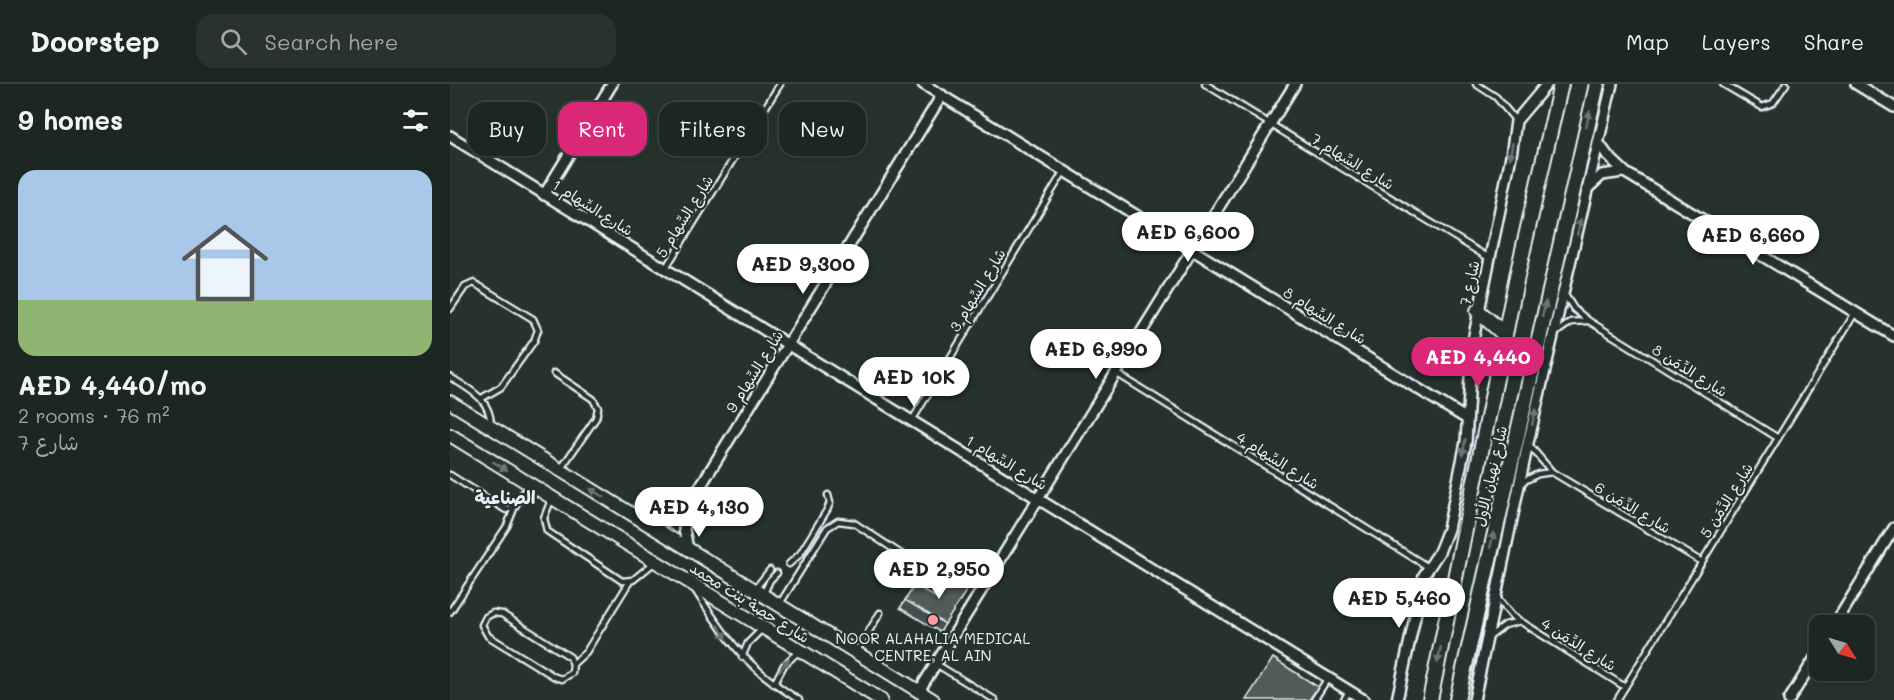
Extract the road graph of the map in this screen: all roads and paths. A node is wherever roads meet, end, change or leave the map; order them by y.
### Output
1 (612, 84) edge
2 (780, 84) edge
3 (923, 84) edge
4 (1205, 84) edge
5 (1295, 84) edge
6 (1476, 84) edge
7 (1547, 84) edge
8 (1561, 84) edge
9 (1597, 84) edge
10 (1612, 84) edge
11 (1723, 84) edge
12 (1786, 84) edge
13 (1856, 84) edge
14 (942, 95) junction
15 (1894, 107) edge
16 (1516, 121) junction
17 (1270, 124) junction
18 (450, 136) edge
19 (1599, 142) junction
20 (1064, 171) junction
21 (1626, 173) junction
22 (1588, 187) junction
23 (544, 195) junction
24 (1192, 250) junction
25 (1489, 258) junction
26 (665, 269) junction
27 (1563, 292) junction
28 (450, 309) edge
29 (1478, 311) junction
30 (1855, 313) junction
31 (1589, 321) junction
32 (1505, 335) junction
33 (1894, 336) edge
34 (1553, 337) junction
35 (788, 345) junction
36 (554, 373) dead end
37 (1116, 373) junction
38 (450, 377) edge
39 (482, 398) junction
40 (450, 402) edge
41 (1467, 419) junction
42 (911, 422) junction
43 (492, 427) junction
44 (450, 435) edge
45 (1778, 438) junction
46 (1528, 443) junction
47 (560, 470) junction
48 (1552, 472) junction
49 (450, 475) edge
50 (1520, 483) junction
51 (530, 484) junction
52 (828, 495) dead end
53 (552, 498) junction
54 (1038, 499) junction
55 (515, 506) junction
56 (687, 508) junction
57 (651, 525) junction
58 (1894, 528) edge
59 (688, 549) junction
60 (910, 560) dead end
61 (655, 561) junction
62 (1702, 562) junction
63 (789, 564) dead end
64 (1428, 567) junction
65 (770, 570) dead end
66 (777, 573) dead end
67 (630, 581) junction
68 (690, 583) junction
69 (759, 592) junction
70 (1496, 596) junction
71 (779, 605) junction
72 (450, 612) edge
73 (880, 613) dead end
74 (1841, 615) edge
75 (1520, 621) junction
76 (764, 628) junction
77 (1486, 640) junction
78 (800, 650) junction
79 (856, 652) junction
80 (742, 657) junction
81 (573, 664) junction
82 (936, 664) junction
83 (1809, 668) edge
84 (1328, 678) junction
85 (774, 684) junction
86 (1625, 687) junction
87 (1350, 691) junction
88 (919, 692) junction
89 (799, 700) edge
90 (880, 700) edge
91 (933, 700) edge
92 (995, 700) edge
93 (1314, 700) edge
94 (1344, 700) edge
95 (1364, 700) edge
96 (1397, 700) edge
97 (1430, 700) edge
98 (1457, 700) edge
99 (1474, 700) edge
100 (1617, 700) edge
101 (1789, 700) edge

1 - 23 street
2 - 26 lane, شارع السِّهام 5
3 - 14 street, شارع السِّهام 8
4 - 17 lane, شارع السِّهام 7
5 - 17 street
6 - 16 lane
7 - 16 street, شارع 7
8 - 32 main road, شارع نهيان الأول
98 -> 9 main road, شارع نهيان الأول
10 - 19 street
11 - 12 lane
13 - 15 street
14 - 20 street, شارع السِّهام 8
14 - 35 street, شارع السِّهام 9
16 -> 25 street, شارع 7
17 - 24 street
17 - 25 lane, شارع السِّهام 7
18 - 23 street, شارع السِّهام 1
19 - 21 street
19 - 22 street
20 - 24 street, شارع السِّهام 8
20 - 42 lane, شارع السِّهام 3
21 - 22 street
21 - 30 street
27 -> 22 street
23 - 26 street, شارع السِّهام 1
24 - 37 street
24 - 41 street, شارع السِّهام 8
25 - 29 street, شارع 7
26 - 35 street, شارع السِّهام 1
27 - 31 lane, شارع الدِّمَن 8
27 - 34 street
28 - 39 lane
29 - 32 main road
29 - 41 street, شارع 7
30 - 33 street
30 - 45 lane, شارع الدِّمَن 5
31 - 34 lane
31 - 45 lane, شارع الدِّمَن 8
32 -> 97 main road, شارع نهيان الأول
46 -> 34 street
35 - 42 street, شارع السِّهام 1
35 - 56 street, شارع السِّهام 9
36 - 47 lane
37 - 54 street
37 - 64 lane, شارع السِّهام 4
38 - 39 lane
39 - 43 lane
40 - 43 street, شارع حصة بنت محمد
41 -> 64 street, شارع 7
42 - 54 street, شارع السِّهام 1
43 - 47 street, شارع حصة بنت محمد
44 -> 51 street, شارع حصة بنت محمد
45 - 62 lane, شارع الدِّمَن 5
46 - 48 lane, شارع الدِّمَن 6
46 - 50 street
57 -> 47 street, شارع حصة بنت محمد
48 - 50 lane
48 - 62 lane, شارع الدِّمَن 6
49 - 55 lane
50 - 70 street
51 - 53 street, شارع حصة بنت محمد
51 - 55 lane
52 - 63 lane
53 - 61 street, شارع حصة بنت محمد
53 - 67 lane
54 - 82 street
54 - 84 street, شارع السِّهام 1
55 - 72 lane
56 - 57 street, شارع السِّهام 9
56 - 59 street, شارع السِّهام 9
57 - 59 street, شارع حصة بنت محمد
58 - 74 street
59 - 69 street, شارع حصة بنت محمد
60 - 71 lane
61 - 67 lane
61 - 68 street, شارع حصة بنت محمد
62 - 86 lane, شارع الدِّمَن 5
64 - 96 street, شارع 7
65 - 69 lane
66 - 69 lane
67 - 81 lane
68 - 76 street, شارع حصة بنت محمد
68 -> 80 lane
69 - 71 street, شارع حصة بنت محمد
70 - 75 lane, شارع الدِّمَن 4
70 - 77 street
71 - 79 street, شارع حصة بنت محمد
73 - 79 lane
75 - 77 lane, شارع الدِّمَن 4
75 - 86 lane, شارع الدِّمَن 4
76 - 78 street, شارع حصة بنت محمد
76 - 80 lane
77 - 99 street
85 -> 78 lane
78 - 90 street, شارع حصة بنت محمد
79 - 88 street, شارع حصة بنت محمد
80 - 85 lane
81 - 81 lane
82 - 88 street
82 - 92 lane
83 - 101 street
84 - 87 street, شارع السِّهام 1
84 - 93 lane
85 - 89 lane
86 - 100 lane, شارع الدِّمَن 5
87 - 94 lane
87 - 95 street, شارع السِّهام 1
88 - 91 street, شارع حصة بنت محمد

